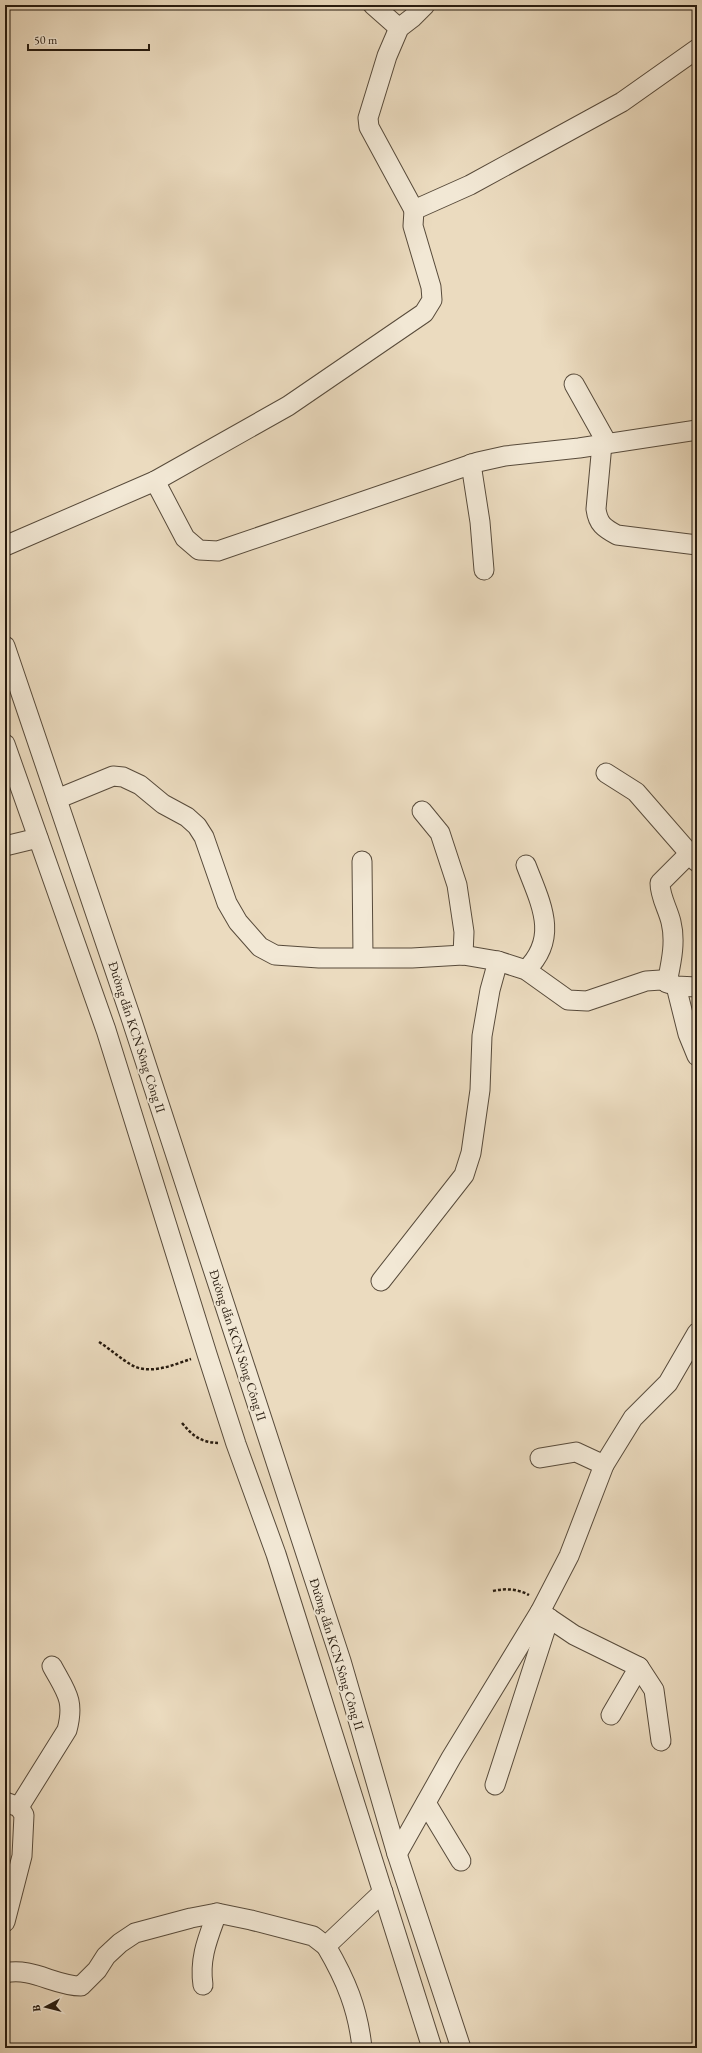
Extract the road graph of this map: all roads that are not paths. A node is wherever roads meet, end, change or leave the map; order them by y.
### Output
1 (373, 5) edge
2 (425, 5) edge
3 (399, 28) junction
4 (697, 49) edge
5 (414, 210) junction
6 (574, 384) dead end
7 (697, 430) edge
8 (605, 444) junction
9 (471, 464) junction
10 (155, 481) junction
11 (697, 545) edge
12 (5, 546) edge
13 (484, 570) dead end
14 (5, 646) edge
15 (5, 744) edge
16 (606, 773) dead end
17 (57, 799) junction
18 (422, 811) dead end
19 (38, 838) junction
20 (5, 846) edge
21 (693, 858) edge
22 (362, 861) dead end
23 (526, 864) dead end
24 (464, 955) junction
25 (363, 957) junction
26 (498, 961) junction
27 (526, 970) junction
28 (671, 985) junction
29 (697, 987) edge
30 (697, 1056) edge
31 (381, 1281) dead end
32 (697, 1333) edge
33 (540, 1458) dead end
34 (604, 1465) junction
35 (544, 1611) junction
36 (341, 1661) junction
37 (52, 1666) dead end
38 (639, 1667) junction
39 (311, 1671) junction
40 (611, 1715) dead end
41 (662, 1741) dead end
42 (494, 1785) dead end
43 (426, 1803) junction
44 (12, 1804) edge
45 (397, 1854) junction
46 (461, 1861) dead end
47 (383, 1892) junction
48 (218, 1913) junction
49 (5, 1922) edge
50 (326, 1946) junction
51 (5, 1971) edge
52 (203, 1985) dead end
53 (362, 2048) edge
54 (432, 2048) edge
55 (461, 2048) edge

1 - 3 street
2 - 3 street
3 - 5 street
4 - 5 street
5 - 10 street
6 - 8 street
7 - 8 street
8 - 9 street
8 - 11 street
9 - 10 street
9 - 13 street
10 - 12 street
14 - 17 street, Đường dẫn KCN Sông Công II
15 - 19 street
16 - 21 street
17 - 25 street
17 - 36 street, Đường dẫn KCN Sông Công II
18 - 24 street
19 - 20 street
19 - 39 street
21 - 28 street
22 - 25 street
23 - 27 street
24 - 25 street
24 - 26 street
26 - 27 street
26 - 31 street
27 - 28 street
28 - 29 street
28 - 30 street
32 - 34 street
33 - 34 street
34 - 35 street
35 - 38 street
35 - 42 street
35 - 43 street
36 - 39 street
36 - 45 street, Đường dẫn KCN Sông Công II
37 - 44 street
38 - 40 street
38 - 41 street
39 - 47 street
43 - 45 street
43 - 46 street
44 - 49 street
45 - 55 street, Đường dẫn KCN Sông Công II
47 - 50 street
47 - 54 street
48 - 50 street
48 - 51 street
48 - 52 street
50 - 53 street

